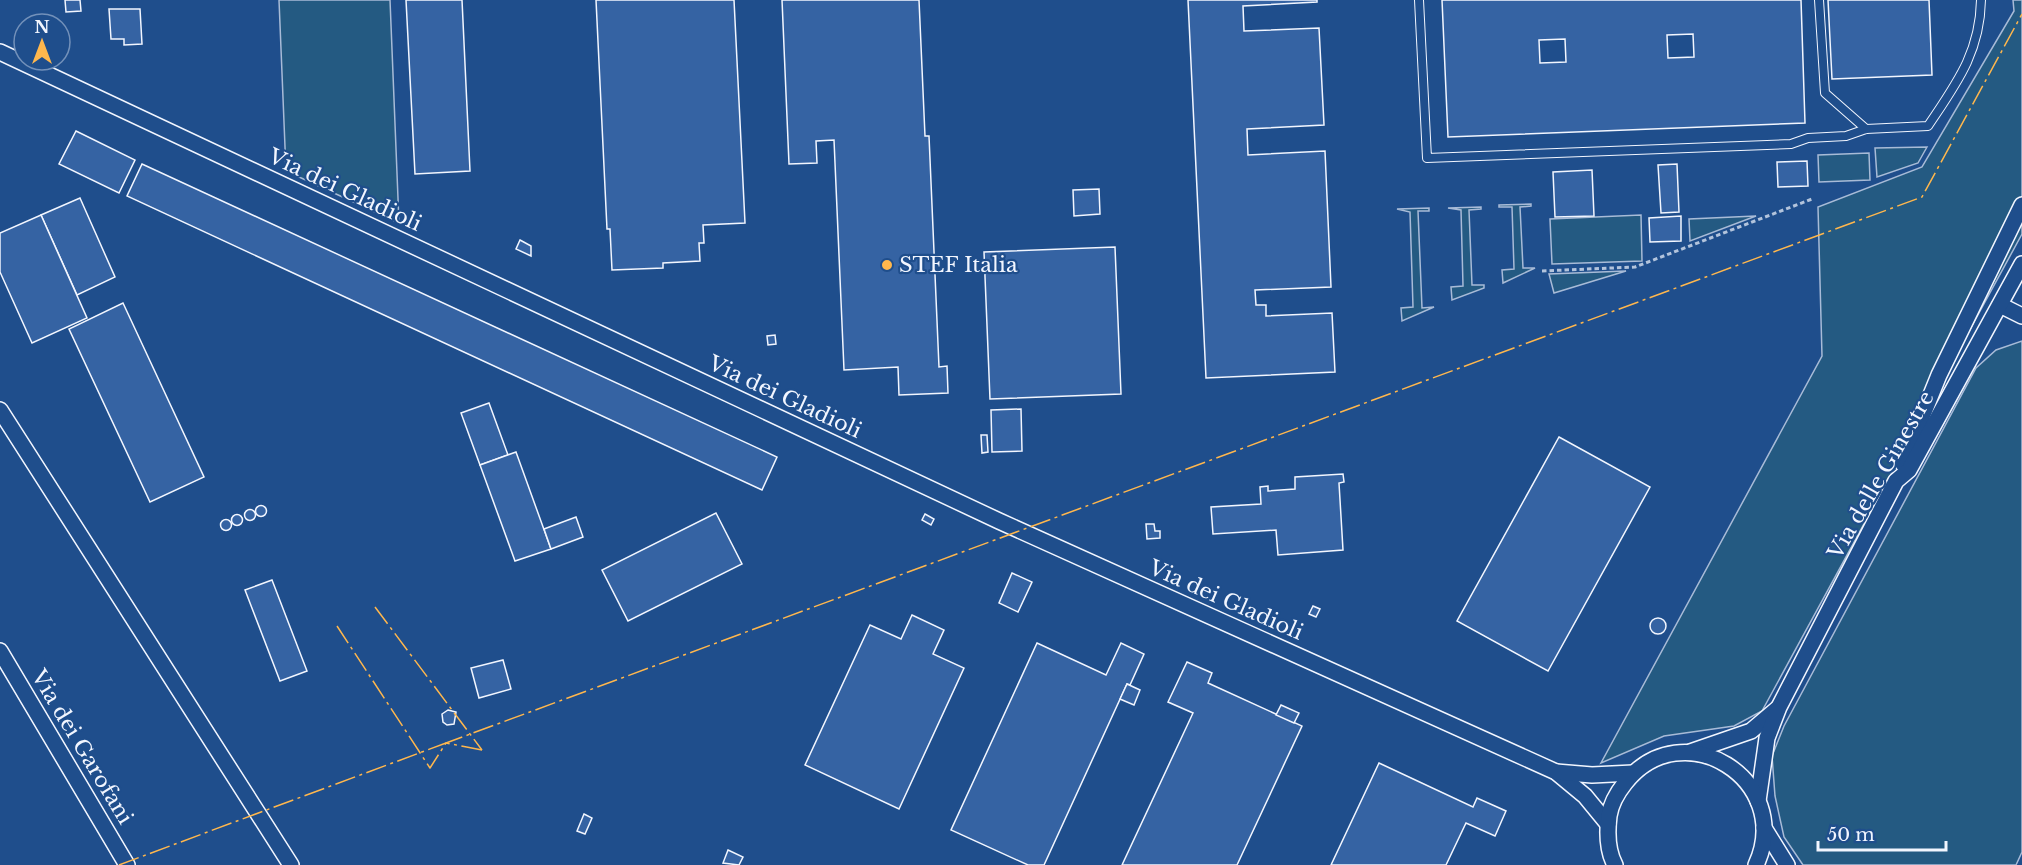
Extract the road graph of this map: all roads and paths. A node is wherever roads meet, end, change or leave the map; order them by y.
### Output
1 (1419, 0) edge
2 (1819, 0) edge
3 (1981, 0) edge
4 (0, 52) edge
5 (1866, 129) junction
6 (1812, 199) dead end
7 (2022, 205) edge
8 (2022, 264) edge
9 (1542, 271) dead end
10 (2000, 305) junction
11 (2022, 316) edge
12 (0, 410) edge
13 (1896, 481) junction
14 (0, 651) edge
15 (1779, 707) junction
16 (1690, 752) junction
17 (1556, 772) junction
18 (1633, 773) junction
19 (1758, 801) junction
20 (1608, 824) junction
21 (1764, 828) junction
22 (127, 865) edge
23 (291, 865) edge
24 (1615, 865) edge
25 (1756, 865) edge
26 (1787, 865) edge

1 - 5 lane
2 - 5 lane
3 - 5 lane
4 - 17 street, Via dei Gladioli
6 - 9 path
7 - 13 street
8 - 10 street, Via delle Ginestre
10 - 11 street
10 - 13 street, Via delle Ginestre
12 - 23 street
13 - 15 street, Via delle Ginestre
14 - 22 street, Via dei Garofani
15 - 16 street, Via delle Ginestre
15 - 19 street, Via delle Ginestre
16 - 18 street, Via dei Gladioli
16 - 19 street, Via dei Gladioli
17 - 18 street, Via dei Gladioli
17 - 20 street, Via dei Gladioli
18 - 20 street, Via dei Gladioli
19 - 21 street, Via dei Gladioli
20 - 24 street, Via dei Gladioli
21 - 25 street, Via dei Gladioli
21 - 26 street, Via dei Gladioli

